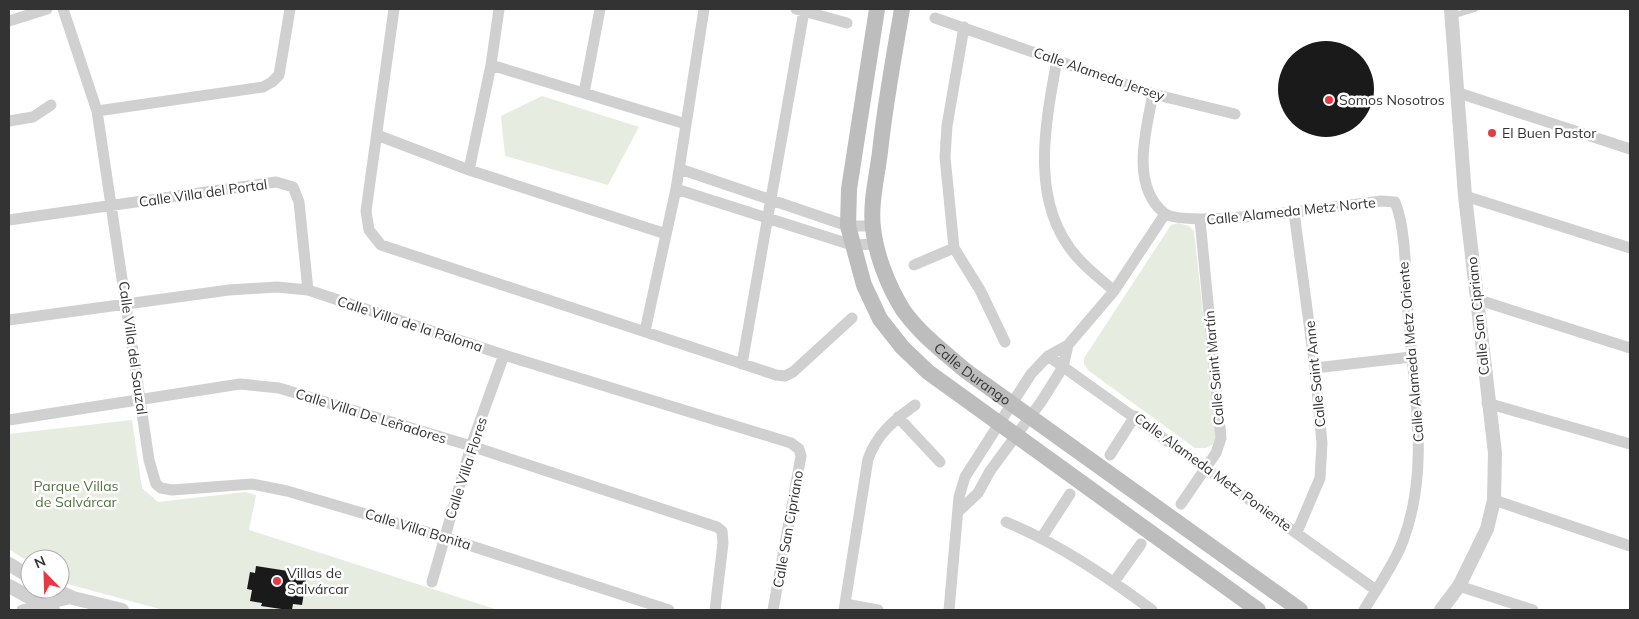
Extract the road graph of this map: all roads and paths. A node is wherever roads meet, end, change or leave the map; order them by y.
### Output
1 (47, 9) edge
2 (63, 9) edge
3 (290, 9) edge
4 (394, 9) edge
5 (499, 9) edge
6 (600, 9) edge
7 (704, 9) edge
8 (877, 9) edge
9 (902, 9) edge
10 (1475, 9) edge
11 (800, 10) edge
12 (1451, 12) edge
13 (935, 18) dead end
14 (9, 21) edge
15 (847, 23) dead end
16 (964, 27) junction
17 (1057, 60) junction
18 (491, 65) junction
19 (1456, 92) junction
20 (584, 93) junction
21 (1153, 94) junction
22 (51, 105) dead end
23 (97, 111) junction
24 (1235, 114) dead end
25 (9, 121) edge
26 (686, 124) junction
27 (377, 134) junction
28 (1630, 150) edge
29 (680, 169) junction
30 (469, 170) junction
31 (676, 189) junction
32 (1465, 196) junction
33 (771, 200) junction
34 (1395, 202) joint
35 (112, 206) junction
36 (1294, 212) junction
37 (1165, 214) junction
38 (768, 219) junction
39 (9, 220) edge
40 (1200, 220) junction
41 (848, 226) junction
42 (873, 226) junction
43 (666, 234) junction
44 (876, 244) junction
45 (852, 245) junction
46 (954, 248) junction
47 (1630, 248) edge
48 (914, 265) dead end
49 (308, 290) junction
50 (1114, 291) junction
51 (1476, 298) junction
52 (127, 303) junction
53 (852, 318) dead end
54 (9, 320) edge
55 (645, 331) junction
56 (1005, 342) dead end
57 (1068, 345) junction
58 (1630, 348) edge
59 (504, 355) junction
60 (1048, 356) junction
61 (1411, 357) junction
62 (742, 364) junction
63 (1063, 367) junction
64 (1315, 368) junction
65 (139, 400) junction
66 (1012, 402) junction
67 (1487, 403) junction
68 (916, 405) dead end
69 (1135, 416) junction
70 (898, 417) junction
71 (1030, 417) junction
72 (9, 420) edge
73 (998, 423) junction
74 (1017, 435) junction
75 (1630, 444) edge
76 (472, 446) junction
77 (798, 449) joint
78 (1110, 455) dead end
79 (974, 461) junction
80 (940, 462) dead end
81 (1206, 468) junction
82 (990, 471) junction
83 (160, 488) joint
84 (1070, 494) dead end
85 (1494, 500) junction
86 (1181, 504) dead end
87 (959, 511) junction
88 (1006, 522) dead end
89 (1296, 532) junction
90 (444, 537) junction
91 (1042, 537) junction
92 (1140, 544) dead end
93 (1630, 546) edge
94 (9, 564) edge
95 (20, 571) edge
96 (432, 582) dead end
97 (1114, 582) junction
98 (9, 586) edge
99 (1459, 586) junction
100 (1376, 590) junction
101 (70, 597) edge
102 (73, 598) junction
103 (844, 607) edge
104 (49, 608) edge
105 (22, 610) edge
106 (122, 610) edge
107 (669, 610) edge
108 (715, 610) edge
109 (773, 610) edge
110 (878, 610) edge
111 (950, 610) edge
112 (1152, 610) edge
113 (1258, 610) edge
114 (1300, 610) edge
115 (1364, 610) edge
116 (1440, 610) edge
117 (1533, 610) edge

1 - 14 street
2 - 23 street, Calle Villa del Sauzal
3 - 23 street
4 - 27 street
5 - 18 street
6 - 20 street
7 - 26 street
8 - 41 main road, Calle Durango
9 - 42 main road, Calle Durango
10 - 12 lane
11 - 15 street
11 - 33 street
12 - 19 street, Calle San Cipriano
13 - 16 street, Calle Alameda Jersey
16 - 17 street, Calle Alameda Jersey
16 - 46 street
17 - 21 street, Calle Alameda Jersey
17 - 50 street
18 - 20 street
18 - 30 street
19 - 28 street
19 - 32 street, Calle San Cipriano
20 - 26 street
21 - 24 street, Calle Alameda Jersey
21 - 37 street
22 - 25 street
23 - 35 street, Calle Villa del Sauzal
26 - 29 street
27 - 30 street
27 - 55 street
29 - 31 street
29 - 33 street
30 - 43 street
31 - 38 street
31 - 43 street
32 - 47 street
32 - 51 street, Calle San Cipriano
33 - 38 street
33 - 41 street
34 - 36 street, Calle Alameda Metz Norte
34 - 61 street, Calle Alameda Metz Oriente
35 - 39 street, Calle Villa del Portal
35 - 49 street, Calle Villa del Portal
35 - 52 street, Calle Villa del Sauzal
36 - 40 street, Calle Alameda Metz Norte
36 - 64 street, Calle Saint Anne
37 - 40 street, Calle Alameda Metz Norte
37 - 50 street
38 - 45 street
38 - 62 street
40 - 81 street, Calle Saint Martín
41 - 42 street
41 - 45 main road, Calle Durango
42 - 44 main road, Calle Durango
43 - 55 street
44 - 45 street
44 - 66 main road, Calle Durango
45 - 73 main road, Calle Durango
46 - 48 street
46 - 56 street
49 - 52 street, Calle Villa de la Paloma
49 - 59 street, Calle Villa de la Paloma
50 - 57 street
51 - 58 street
51 - 67 street, Calle San Cipriano
52 - 54 street, Calle Villa de la Paloma
52 - 65 street, Calle Villa del Sauzal
53 - 62 street
55 - 62 street
57 - 60 street
57 - 63 street
59 - 76 street, Calle Villa Flores
59 - 77 street, Calle Villa de la Paloma
60 - 63 street, Calle Alameda Metz Poniente
60 - 66 street
61 - 64 street
61 - 100 street, Calle Alameda Metz Oriente
63 - 69 street, Calle Alameda Metz Poniente
63 - 71 street
64 - 89 street, Calle Saint Anne
65 - 72 street, Calle Villa De Leñadores
65 - 76 street, Calle Villa De Leñadores
65 - 83 street, Calle Villa del Sauzal
66 - 71 main road, Calle Durango
66 - 73 street
67 - 75 street
67 - 85 street, Calle San Cipriano
68 - 70 street
69 - 78 street
69 - 81 street, Calle Alameda Metz Poniente
70 - 80 street
70 - 103 street
71 - 74 street
71 - 114 main road, Calle Durango
73 - 74 main road, Calle Durango
73 - 79 street
74 - 82 street
74 - 113 main road, Calle Durango
76 - 90 street, Calle Villa Flores
76 - 108 street, Calle Villa De Leñadores
77 - 109 street, Calle San Cipriano
79 - 82 street
79 - 87 street
81 - 86 street, Calle Saint Martín
81 - 89 street, Calle Alameda Metz Poniente
82 - 87 street
83 - 90 street, Calle Villa Bonita
84 - 91 street
85 - 93 street
85 - 99 street, Calle San Cipriano
87 - 111 street
88 - 91 street
89 - 100 street, Calle Alameda Metz Poniente
90 - 96 street, Calle Villa Flores
90 - 107 street, Calle Villa Bonita
91 - 97 street
92 - 97 street
94 - 95 street
97 - 112 street
98 - 104 street
99 - 116 street, Calle San Cipriano
99 - 117 street
100 - 115 street, Calle Alameda Metz Oriente
101 - 102 street
102 - 104 street
102 - 106 street
103 - 110 street
104 - 105 street

